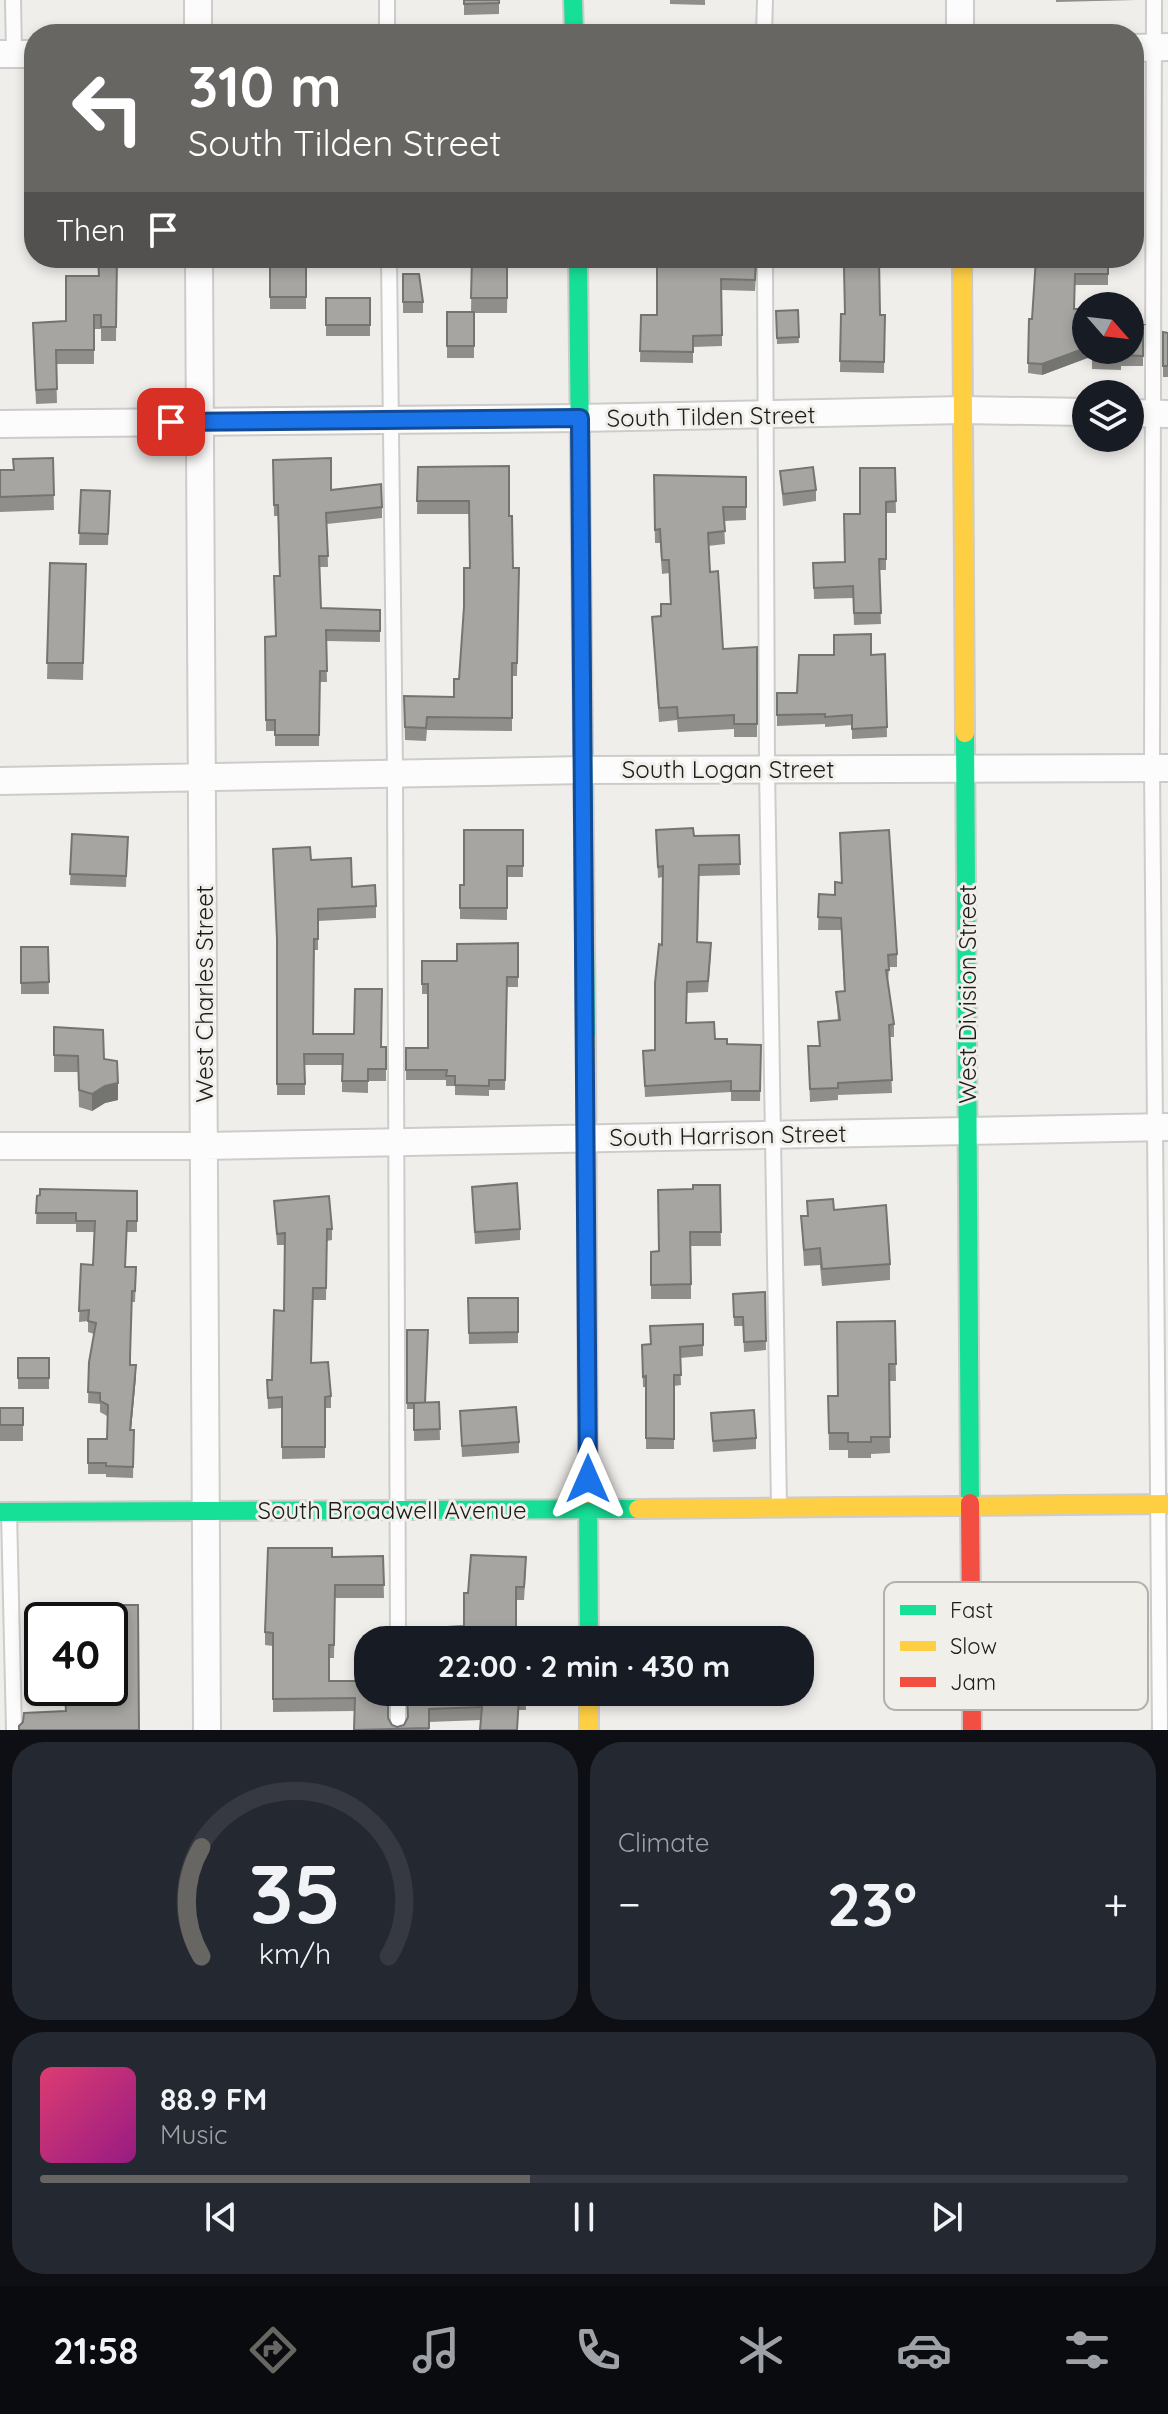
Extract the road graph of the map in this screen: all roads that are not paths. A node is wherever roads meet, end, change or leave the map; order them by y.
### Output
1 (13, 0) edge
2 (198, 0) edge
3 (387, 0) edge
4 (573, 0) edge
5 (765, 0) edge
6 (960, 0) edge
7 (1154, 0) edge
8 (198, 24) edge
9 (387, 24) edge
10 (574, 24) edge
11 (764, 24) edge
12 (960, 24) edge
13 (1153, 47) edge
14 (16, 54) edge
15 (199, 268) edge
16 (389, 268) edge
17 (578, 268) edge
18 (765, 268) edge
19 (962, 268) edge
20 (963, 410) junction
21 (1072, 412) edge
22 (1151, 413) edge
23 (766, 415) junction
24 (580, 418) junction
25 (391, 420) junction
26 (200, 422) junction
27 (0, 424) edge
28 (965, 768) junction
29 (1160, 768) edge
30 (767, 769) junction
31 (584, 770) junction
32 (395, 772) junction
33 (202, 775) junction
34 (0, 781) edge
35 (1161, 1128) edge
36 (968, 1129) junction
37 (773, 1134) junction
38 (586, 1139) junction
39 (397, 1142) junction
40 (0, 1146) edge
41 (205, 1146) junction
42 (971, 1504) junction
43 (1162, 1504) edge
44 (779, 1507) junction
45 (399, 1510) junction
46 (589, 1510) junction
47 (206, 1511) junction
48 (4, 1512) edge
49 (971, 1582) edge
50 (398, 1626) edge
51 (589, 1626) edge
52 (398, 1706) edge
53 (589, 1706) edge
54 (972, 1710) edge
55 (14, 1730) edge
56 (207, 1730) edge
57 (398, 1730) edge
58 (589, 1730) edge
59 (972, 1730) edge
60 (1160, 1730) edge

1 - 14 lane
2 - 8 street
3 - 9 lane
4 - 10 street
5 - 11 lane
6 - 12 street
7 - 13 lane
13 - 22 lane
15 - 26 street, West Charles Street
16 - 25 lane
17 - 24 street
18 - 23 lane
19 - 20 street, West Division Street
20 - 21 street, South Tilden Street
20 - 23 street, South Tilden Street
20 - 28 street, West Division Street
22 - 29 lane
23 - 24 street, South Tilden Street
23 - 30 lane
24 - 25 street, South Tilden Street
24 - 31 street
25 - 26 street, South Tilden Street
25 - 32 lane
26 - 27 street, South Tilden Street
26 - 33 street, West Charles Street
28 - 29 street, South Logan Street
28 - 30 street, South Logan Street
28 - 36 street, West Division Street
29 - 35 lane
30 - 31 street, South Logan Street
30 - 37 lane
31 - 32 street, South Logan Street
31 - 38 street
32 - 33 street, South Logan Street
32 - 39 lane
33 - 34 street, South Logan Street
33 - 41 street, West Charles Street
35 - 36 street, South Harrison Street
35 - 43 lane
36 - 37 street, South Harrison Street
36 - 42 street, West Division Street
37 - 38 street, South Harrison Street
37 - 44 lane
38 - 39 street, South Harrison Street
38 - 46 street
39 - 41 street, South Harrison Street
39 - 45 lane
40 - 41 street, South Harrison Street
41 - 47 street, West Charles Street
42 - 43 street, South Broadwell Avenue
42 - 44 street, South Broadwell Avenue
42 - 49 street, West Division Street
43 - 60 lane
44 - 46 street, South Broadwell Avenue
45 - 46 street, South Broadwell Avenue
45 - 47 street, South Broadwell Avenue
45 - 50 lane
46 - 51 street
47 - 48 street, South Broadwell Avenue
47 - 56 street, West Charles Street
48 - 55 lane
52 - 57 lane
53 - 58 street
54 - 59 street, West Division Street

